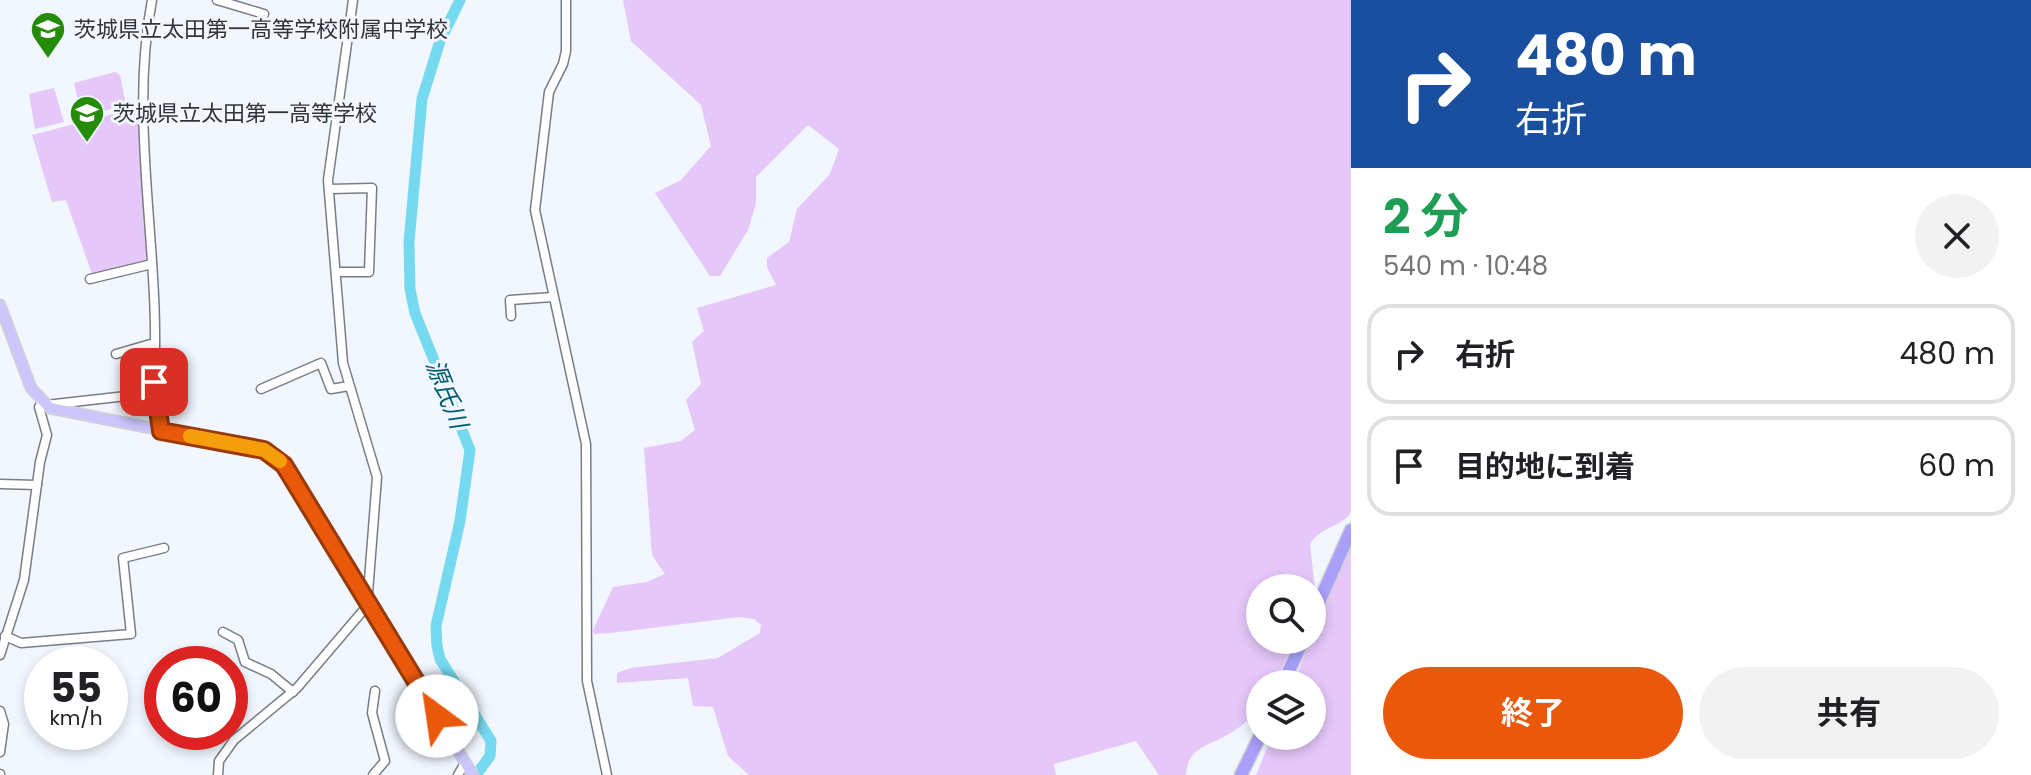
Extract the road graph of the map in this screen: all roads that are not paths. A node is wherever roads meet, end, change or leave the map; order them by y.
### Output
1 (152, 0) edge
2 (217, 0) edge
3 (353, 0) edge
4 (566, 0) edge
5 (264, 14) dead end
6 (329, 189) junction
7 (152, 264) junction
8 (336, 272) junction
9 (90, 279) dead end
10 (553, 297) junction
11 (1, 309) edge
12 (511, 316) dead end
13 (154, 343) junction
14 (116, 354) dead end
15 (349, 386) junction
16 (261, 389) dead end
17 (153, 393) junction
18 (44, 404) junction
19 (161, 431) junction
20 (0, 484) edge
21 (37, 485) junction
22 (1351, 530) edge
23 (164, 548) dead end
24 (1326, 586) edge
25 (368, 602) junction
26 (223, 632) dead end
27 (5, 636) junction
28 (0, 655) edge
29 (375, 691) dead end
30 (293, 692) junction
31 (0, 711) edge
32 (1253, 750) edge
33 (0, 752) edge
34 (469, 768) edge
35 (218, 775) edge
36 (373, 775) edge
37 (458, 775) edge
38 (607, 775) edge
39 (1241, 775) edge

1 - 7 street
2 - 5 street
3 - 6 street
4 - 10 street
6 - 8 street
6 - 8 street
7 - 9 street
7 - 13 street
8 - 15 street
10 - 12 street
10 - 38 street
11 - 18 main road
13 - 14 street
13 - 17 street
15 - 16 street
15 - 25 street
17 - 18 street
17 - 19 street
18 - 19 main road
18 - 21 street
19 - 25 main road
20 - 21 street
21 - 27 street
22 - 24 highway
23 - 27 street
25 - 30 street
25 - 34 main road
26 - 30 street
27 - 28 street
29 - 36 street
30 - 35 street
31 - 33 street
32 - 39 highway
34 - 37 street

